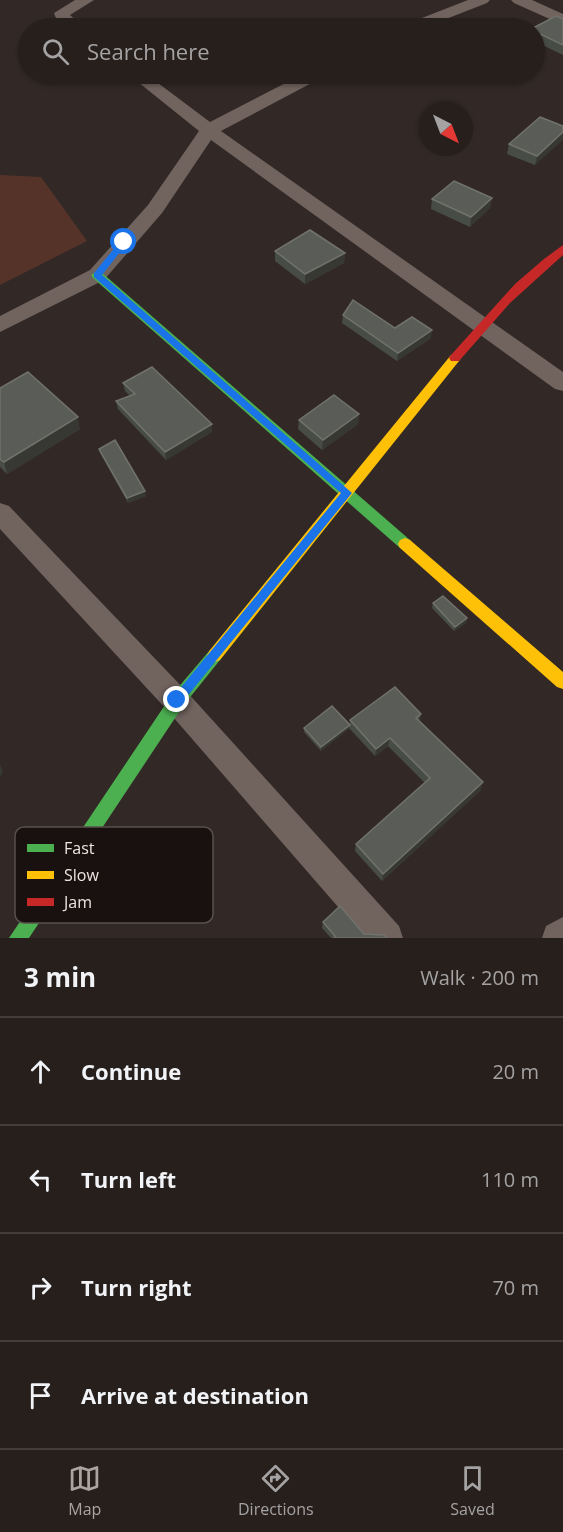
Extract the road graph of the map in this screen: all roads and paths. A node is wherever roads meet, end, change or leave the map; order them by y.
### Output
1 (86, 0) edge
2 (482, 0) edge
3 (519, 0) edge
4 (64, 18) edge
5 (436, 18) edge
6 (563, 20) edge
7 (149, 84) edge
8 (296, 84) edge
9 (209, 130) junction
10 (563, 249) edge
11 (97, 275) junction
12 (482, 324) junction
13 (0, 325) edge
14 (563, 383) edge
15 (347, 493) junction
16 (0, 513) edge
17 (563, 682) edge
18 (177, 700) junction
19 (92, 827) edge
20 (28, 923) edge
21 (563, 933) edge
22 (18, 938) edge
23 (387, 938) edge
24 (558, 938) edge

1 - 4 street
2 - 5 street
3 - 6 street
7 - 9 street
8 - 9 street
9 - 11 street
9 - 12 street
10 - 12 street
11 - 13 street
11 - 15 street
12 - 14 street
12 - 15 street
15 - 17 street
15 - 18 street
16 - 18 street
18 - 19 street
18 - 23 street
20 - 22 street
21 - 24 street

